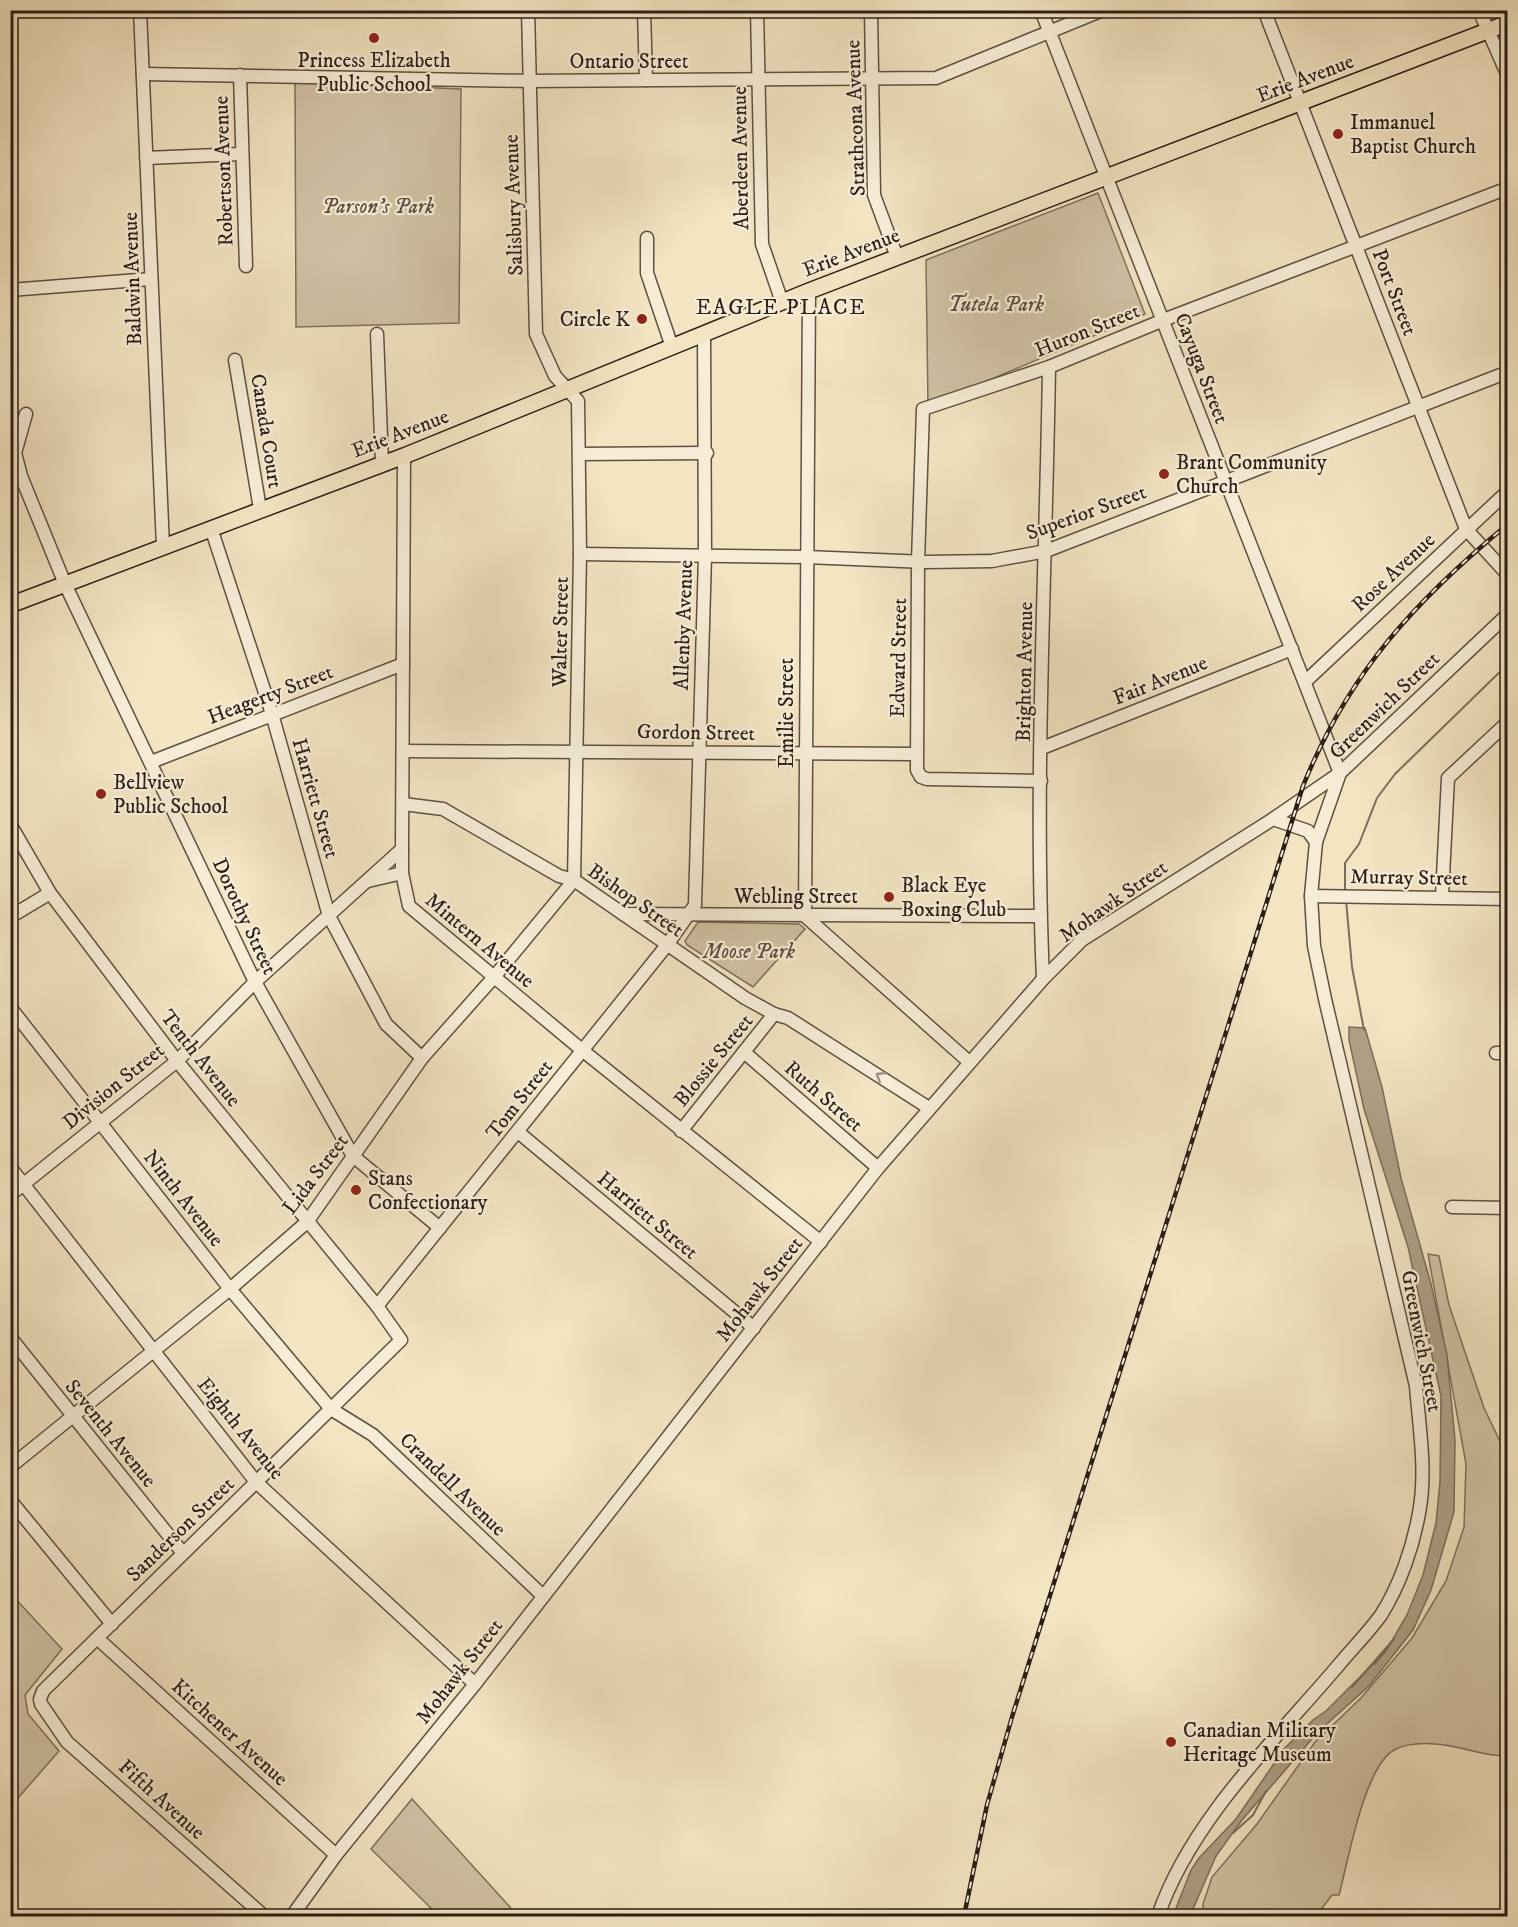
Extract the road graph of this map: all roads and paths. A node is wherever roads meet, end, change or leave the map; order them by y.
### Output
1 (140, 10) edge
2 (528, 10) edge
3 (644, 10) edge
4 (757, 10) edge
5 (871, 10) edge
6 (1041, 10) edge
7 (1103, 10) edge
8 (1264, 10) edge
9 (1479, 10) edge
10 (1508, 23) edge
11 (1490, 30) junction
12 (1049, 32) junction
13 (143, 74) junction
14 (240, 75) junction
15 (1508, 76) edge
16 (873, 79) junction
17 (646, 80) junction
18 (758, 80) junction
19 (529, 81) junction
20 (1301, 102) junction
21 (241, 154) junction
22 (146, 158) junction
23 (1106, 178) junction
24 (1508, 188) edge
25 (647, 238) dead end
26 (1356, 246) junction
27 (897, 257) junction
28 (246, 266) dead end
29 (151, 279) junction
30 (10, 290) edge
31 (809, 291) junction
32 (782, 302) junction
33 (1162, 320) junction
34 (377, 334) dead end
35 (704, 334) junction
36 (672, 347) junction
37 (235, 360) dead end
38 (1049, 367) junction
39 (1508, 372) edge
40 (568, 389) junction
41 (1418, 406) junction
42 (26, 414) dead end
43 (707, 453) junction
44 (579, 454) junction
45 (404, 456) junction
46 (382, 464) junction
47 (1224, 481) junction
48 (1508, 491) edge
49 (260, 509) junction
50 (211, 528) junction
51 (1466, 529) junction
52 (163, 547) junction
53 (1046, 551) junction
54 (580, 555) junction
55 (705, 556) junction
56 (806, 557) junction
57 (918, 562) junction
58 (1508, 575) edge
59 (65, 584) junction
60 (10, 605) edge
61 (1508, 614) edge
62 (1292, 649) junction
63 (403, 664) junction
64 (1305, 681) junction
65 (272, 714) junction
66 (1508, 722) edge
67 (1042, 748) junction
68 (404, 751) junction
69 (579, 751) junction
70 (698, 751) junction
71 (805, 753) junction
72 (916, 754) junction
73 (151, 762) junction
74 (1340, 772) junction
75 (1041, 781) junction
76 (403, 804) junction
77 (1273, 819) junction
78 (10, 824) edge
79 (1316, 842) junction
80 (402, 849) junction
81 (402, 873) junction
82 (574, 880) junction
83 (368, 881) junction
84 (50, 893) junction
85 (1316, 896) junction
86 (1442, 896) junction
87 (1508, 899) edge
88 (623, 914) junction
89 (689, 915) junction
90 (329, 916) junction
91 (805, 916) junction
92 (1040, 916) junction
93 (10, 917) edge
94 (667, 945) junction
95 (494, 977) junction
96 (1043, 978) junction
97 (255, 982) junction
98 (10, 1007) edge
99 (774, 1014) junction
100 (582, 1050) junction
101 (744, 1052) junction
102 (422, 1058) junction
103 (177, 1061) junction
104 (968, 1061) junction
105 (929, 1108) junction
106 (101, 1121) junction
107 (681, 1131) junction
108 (518, 1132) junction
109 (353, 1156) junction
110 (10, 1167) edge
111 (878, 1168) junction
112 (24, 1184) junction
113 (10, 1195) edge
114 (1452, 1207) dead end
115 (1508, 1208) edge
116 (307, 1221) junction
117 (440, 1228) junction
118 (820, 1242) junction
119 (230, 1289) junction
120 (377, 1306) junction
121 (754, 1328) junction
122 (10, 1336) edge
123 (155, 1350) junction
124 (331, 1408) junction
125 (72, 1418) junction
126 (10, 1467) edge
127 (256, 1482) junction
128 (10, 1500) edge
129 (182, 1552) junction
130 (543, 1596) junction
131 (112, 1624) junction
132 (97, 1638) junction
133 (475, 1684) junction
134 (41, 1704) joint
135 (336, 1855) junction
136 (264, 1917) edge
137 (292, 1917) edge
138 (1158, 1917) edge

1 - 13 street, Baldwin Avenue
2 - 19 street, Salisbury Avenue
3 - 17 street
4 - 18 street, Aberdeen Avenue
5 - 16 street, Strathcona Avenue
6 - 12 street, Cayuga Street
7 - 12 street, Ontario Street
8 - 20 street, Port Street
9 - 11 street
10 - 11 main road, Erie Avenue
11 - 15 street
11 - 20 main road, Erie Avenue
12 - 16 street, Ontario Street
12 - 23 street, Cayuga Street
13 - 14 street, Ontario Street
13 - 22 street, Baldwin Avenue
14 - 19 street, Ontario Street
14 - 21 street, Robertson Avenue
16 - 18 street, Ontario Street
16 - 27 street, Strathcona Avenue
17 - 18 street, Ontario Street
17 - 19 street, Ontario Street
18 - 32 street, Aberdeen Avenue
19 - 40 street, Salisbury Avenue
20 - 23 main road, Erie Avenue
20 - 26 street, Port Street
21 - 22 street
21 - 28 street, Robertson Avenue
22 - 29 street, Baldwin Avenue
23 - 27 main road, Erie Avenue
23 - 33 street, Cayuga Street
24 - 26 street, Huron Street
25 - 36 street
26 - 33 street, Huron Street
26 - 41 street, Port Street
27 - 31 main road, Erie Avenue
29 - 30 street
29 - 52 street, Baldwin Avenue
31 - 32 main road, Erie Avenue
31 - 56 street, Emilie Street
32 - 35 main road, Erie Avenue
33 - 38 street, Huron Street
33 - 47 street, Cayuga Street
34 - 46 street
35 - 36 main road, Erie Avenue
35 - 43 street, Allenby Avenue
36 - 40 main road, Erie Avenue
37 - 49 street, Canada Court
38 - 53 street, Brighton Avenue
38 - 57 street, Huron Street
39 - 41 street, Superior Street
40 - 44 street, Walter Street
40 - 45 main road, Erie Avenue
41 - 47 street, Superior Street
41 - 51 street, Port Street
42 - 59 street, Dorothy Street
43 - 44 street
43 - 55 street, Allenby Avenue
44 - 54 street, Walter Street
45 - 46 main road, Erie Avenue
45 - 63 street, Mintern Avenue
46 - 49 main road, Erie Avenue
47 - 53 street, Superior Street
47 - 62 street, Cayuga Street
48 - 51 street, Rose Avenue
49 - 50 main road, Erie Avenue
50 - 52 main road, Erie Avenue
50 - 65 street, Harriett Street
51 - 58 street, Port Street
51 - 64 street, Rose Avenue
52 - 59 main road, Erie Avenue
53 - 57 street, Superior Street
53 - 67 street, Brighton Avenue
54 - 55 street, Superior Street
54 - 69 street, Walter Street
55 - 56 street, Superior Street
55 - 70 street, Allenby Avenue
56 - 57 street, Superior Street
56 - 71 street, Emilie Street
57 - 72 street, Edward Street
59 - 60 main road, Erie Avenue
59 - 73 street, Dorothy Street
61 - 74 street, Greenwich Street
62 - 64 street, Cayuga Street
62 - 67 street, Fair Avenue
63 - 65 street, Heagerty Street
63 - 68 street, Mintern Avenue
64 - 74 street, Cayuga Street
65 - 73 street, Heagerty Street
65 - 90 street, Harriett Street
66 - 86 street
67 - 75 street, Brighton Avenue
68 - 69 street, Gordon Street
68 - 76 street, Mintern Avenue
69 - 70 street, Gordon Street
69 - 82 street, Walter Street
70 - 71 street, Gordon Street
70 - 89 street, Allenby Avenue
71 - 72 street, Gordon Street
71 - 91 street, Emilie Street
72 - 75 street
73 - 97 street, Dorothy Street
74 - 77 street, Mohawk Street
74 - 79 street, Greenwich Street
75 - 92 street, Brighton Avenue
76 - 80 street, Mintern Avenue
76 - 82 street, Bishop Street
77 - 79 street
77 - 96 street, Mohawk Street
78 - 84 street, Tenth Avenue
79 - 85 street, Greenwich Street
80 - 81 street, Mintern Avenue
80 - 83 street, Division Street
81 - 83 street, Division Street
81 - 95 street, Mintern Avenue
82 - 88 street, Bishop Street
82 - 95 street, Lida Street
83 - 90 street, Division Street
84 - 93 street
84 - 103 street, Tenth Avenue
85 - 86 street, Murray Street
85 - 138 street, Greenwich Street
86 - 87 street, Murray Street
88 - 89 street, Webling Street
88 - 94 street, Bishop Street
89 - 91 street, Webling Street
89 - 94 street, Tom Street
90 - 97 street, Division Street
90 - 102 street, Harriett Street
91 - 92 street, Webling Street
91 - 104 street
92 - 96 street, Brighton Avenue
94 - 99 street, Bishop Street
94 - 100 street, Tom Street
95 - 100 street, Mintern Avenue
95 - 102 street, Lida Street
96 - 104 street, Mohawk Street
97 - 103 street, Division Street
97 - 109 street, Dorothy Street
98 - 106 street, Ninth Avenue
99 - 101 street, Blossie Street
105 -> 99 street, Bishop Street
100 - 107 street, Mintern Avenue
100 - 108 street, Tom Street
101 - 107 street, Blossie Street
101 - 111 street, Ruth Street
102 - 109 street, Lida Street
103 - 106 street, Division Street
103 - 116 street, Tenth Avenue
104 - 105 street, Mohawk Street
105 - 111 street, Mohawk Street
106 - 112 street, Division Street
106 - 119 street, Ninth Avenue
107 - 118 street, Mintern Avenue
108 - 117 street, Tom Street
108 - 121 street, Harriett Street
109 - 116 street, Lida Street
109 - 117 street, Dorothy Street
110 - 112 street, Eighth Avenue
111 - 118 street, Mohawk Street
112 - 113 street, Division Street
112 - 123 street, Eighth Avenue
114 - 115 street
116 - 119 street, Lida Street
116 - 120 street, Tenth Avenue
117 - 120 street, Tom Street
118 - 121 street, Mohawk Street
119 - 123 street, Lida Street
119 - 124 street, Ninth Avenue
120 - 124 street, Sanderson Street
121 - 130 street, Mohawk Street
122 - 125 street, Seventh Avenue
123 - 125 street, Lida Street
123 - 127 street, Eighth Avenue
124 - 127 street, Sanderson Street
124 - 130 street, Crandell Avenue
125 - 126 street, Lida Street
125 - 129 street, Seventh Avenue
127 - 129 street, Sanderson Street
127 - 133 street, Eighth Avenue
128 - 131 street
129 - 131 street, Sanderson Street
130 - 133 street, Mohawk Street
131 - 132 street, Sanderson Street
132 - 134 street, Sanderson Street
132 - 135 street, Kitchener Avenue
133 - 135 street, Mohawk Street
134 - 136 street, Fifth Avenue
135 - 137 street, Mohawk Street

